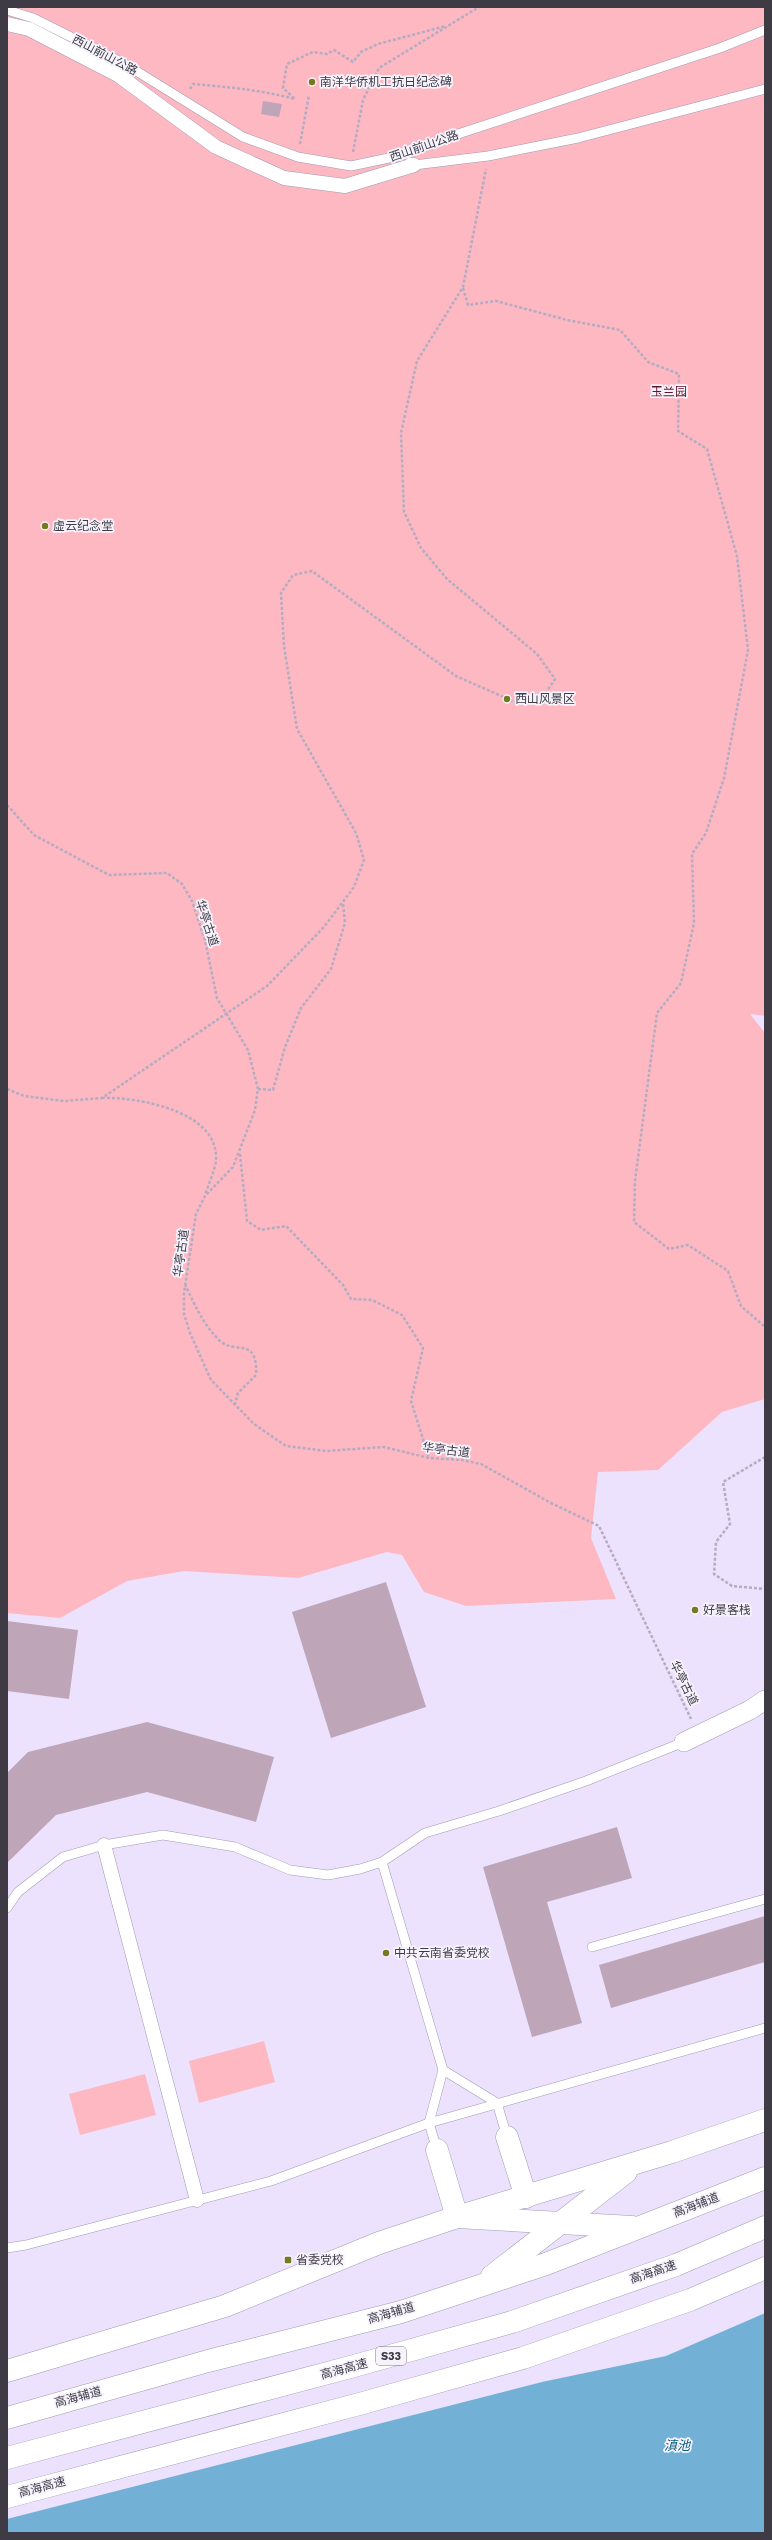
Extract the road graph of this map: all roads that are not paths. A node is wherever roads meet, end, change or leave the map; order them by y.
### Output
1 (7, 10) edge
2 (7, 24) edge
3 (765, 30) edge
4 (765, 89) edge
5 (403, 155) junction
6 (414, 165) junction
7 (765, 1700) edge
8 (691, 1739) joint
9 (104, 1845) junction
10 (382, 1862) junction
11 (765, 1899) edge
12 (7, 1908) edge
13 (592, 1947) dead end
14 (765, 2028) edge
15 (443, 2070) junction
16 (497, 2103) junction
17 (765, 2120) edge
18 (429, 2123) junction
19 (507, 2137) joint
20 (437, 2150) joint
21 (636, 2164) junction
22 (765, 2178) edge
23 (526, 2197) junction
24 (197, 2200) junction
25 (457, 2217) junction
26 (560, 2223) junction
27 (640, 2227) junction
28 (765, 2227) edge
29 (7, 2248) edge
30 (765, 2268) edge
31 (478, 2286) junction
32 (7, 2371) edge
33 (7, 2418) edge
34 (7, 2458) edge
35 (7, 2498) edge

1 - 5 lane, 西山前山公路
2 - 6 street
3 - 5 lane, 西山前山公路
4 - 6 lane
5 - 6 lane
7 - 8 street
8 - 10 lane
9 - 10 lane
9 - 12 lane
9 - 24 street
10 - 15 lane
11 - 13 lane
14 - 16 lane
15 - 16 lane
15 - 18 lane
16 - 18 lane
16 - 19 lane
17 - 21 main road
18 - 20 lane
18 - 24 lane
19 - 23 main road
20 - 25 main road
21 - 23 main road
21 - 26 main road
22 - 27 main road, 高海辅道
23 - 25 main road
24 - 29 lane
25 - 26 main road
25 - 32 main road
26 - 27 main road
26 - 31 main road
27 - 31 main road, 高海辅道
28 - 34 main road, 高海高速 / S33
30 - 35 main road, 高海高速
31 - 33 main road, 高海辅道

